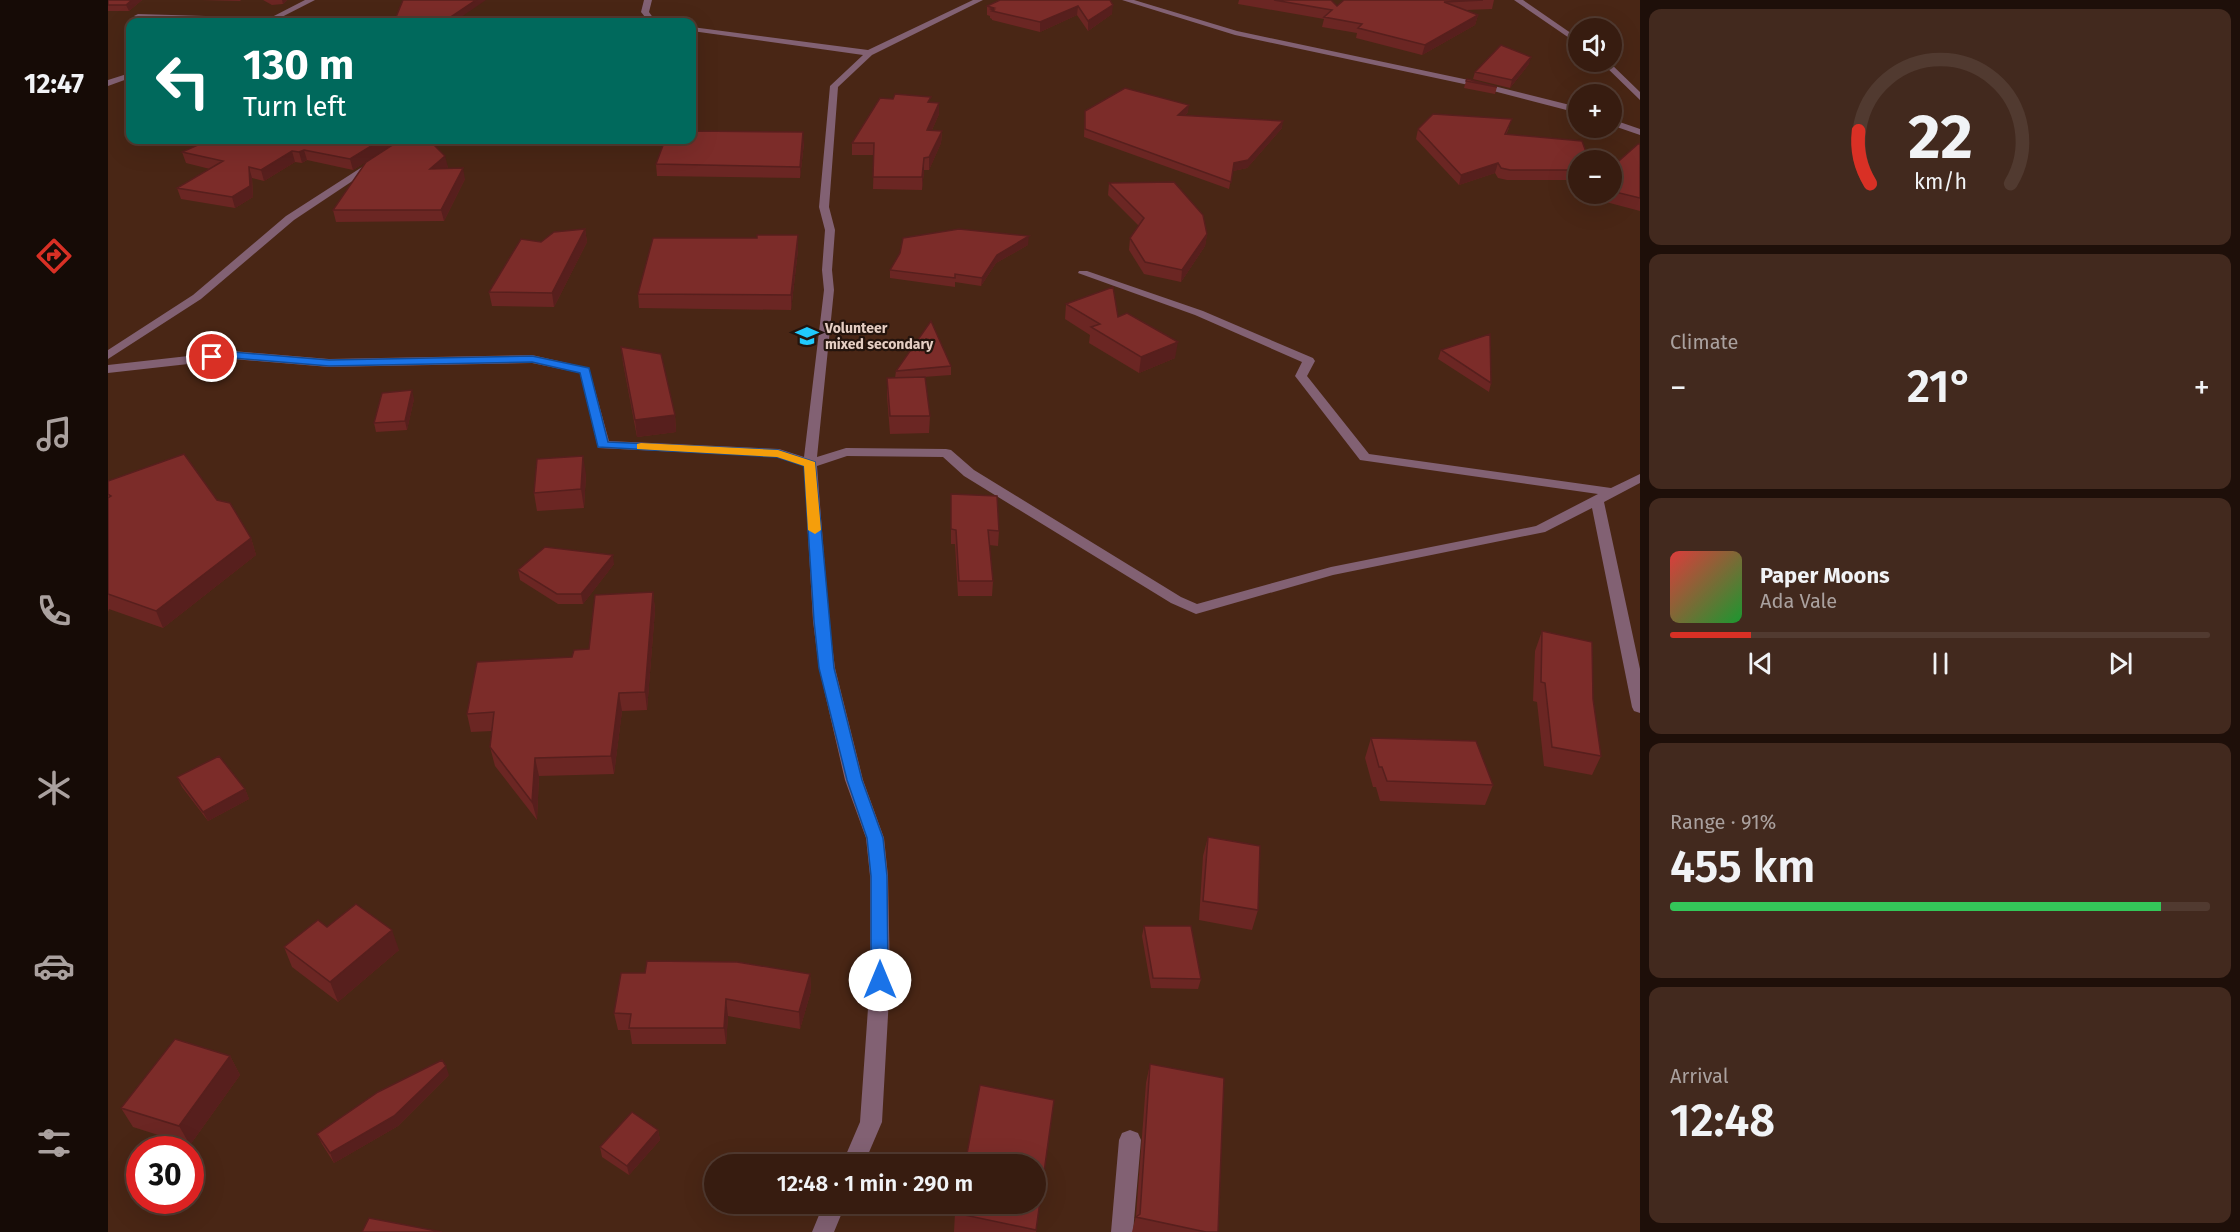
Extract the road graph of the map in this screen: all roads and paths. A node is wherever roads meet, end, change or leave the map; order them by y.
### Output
1 (311, 0) edge
2 (648, 0) edge
3 (979, 0) edge
4 (1126, 0) edge
5 (1518, 0) edge
6 (138, 16) dead end
7 (191, 18) edge
8 (276, 18) edge
9 (650, 18) edge
10 (696, 30) edge
11 (1568, 35) edge
12 (869, 53) junction
13 (1615, 72) edge
14 (126, 76) edge
15 (108, 83) edge
16 (1640, 97) edge
17 (1568, 108) edge
18 (1622, 126) edge
19 (1640, 132) edge
20 (403, 144) edge
21 (1083, 273) dead end
22 (108, 355) edge
23 (108, 369) edge
24 (810, 464) junction
25 (1640, 478) edge
26 (1613, 492) junction
27 (1597, 501) junction
28 (1640, 707) edge
29 (1130, 1140) dead end
30 (857, 1154) edge
31 (831, 1214) edge
32 (823, 1232) edge
33 (1122, 1232) edge

1 - 8 street
2 - 9 street
3 - 12 street
4 - 17 street
5 - 11 street
6 - 7 street
10 - 12 street
12 - 24 street
13 - 16 street
14 - 15 street
18 - 19 street
20 - 22 street
21 - 26 street
23 - 24 street
24 - 27 street
24 - 30 street
25 - 26 street
26 - 27 street
27 - 28 street
29 - 33 street
31 - 32 street

